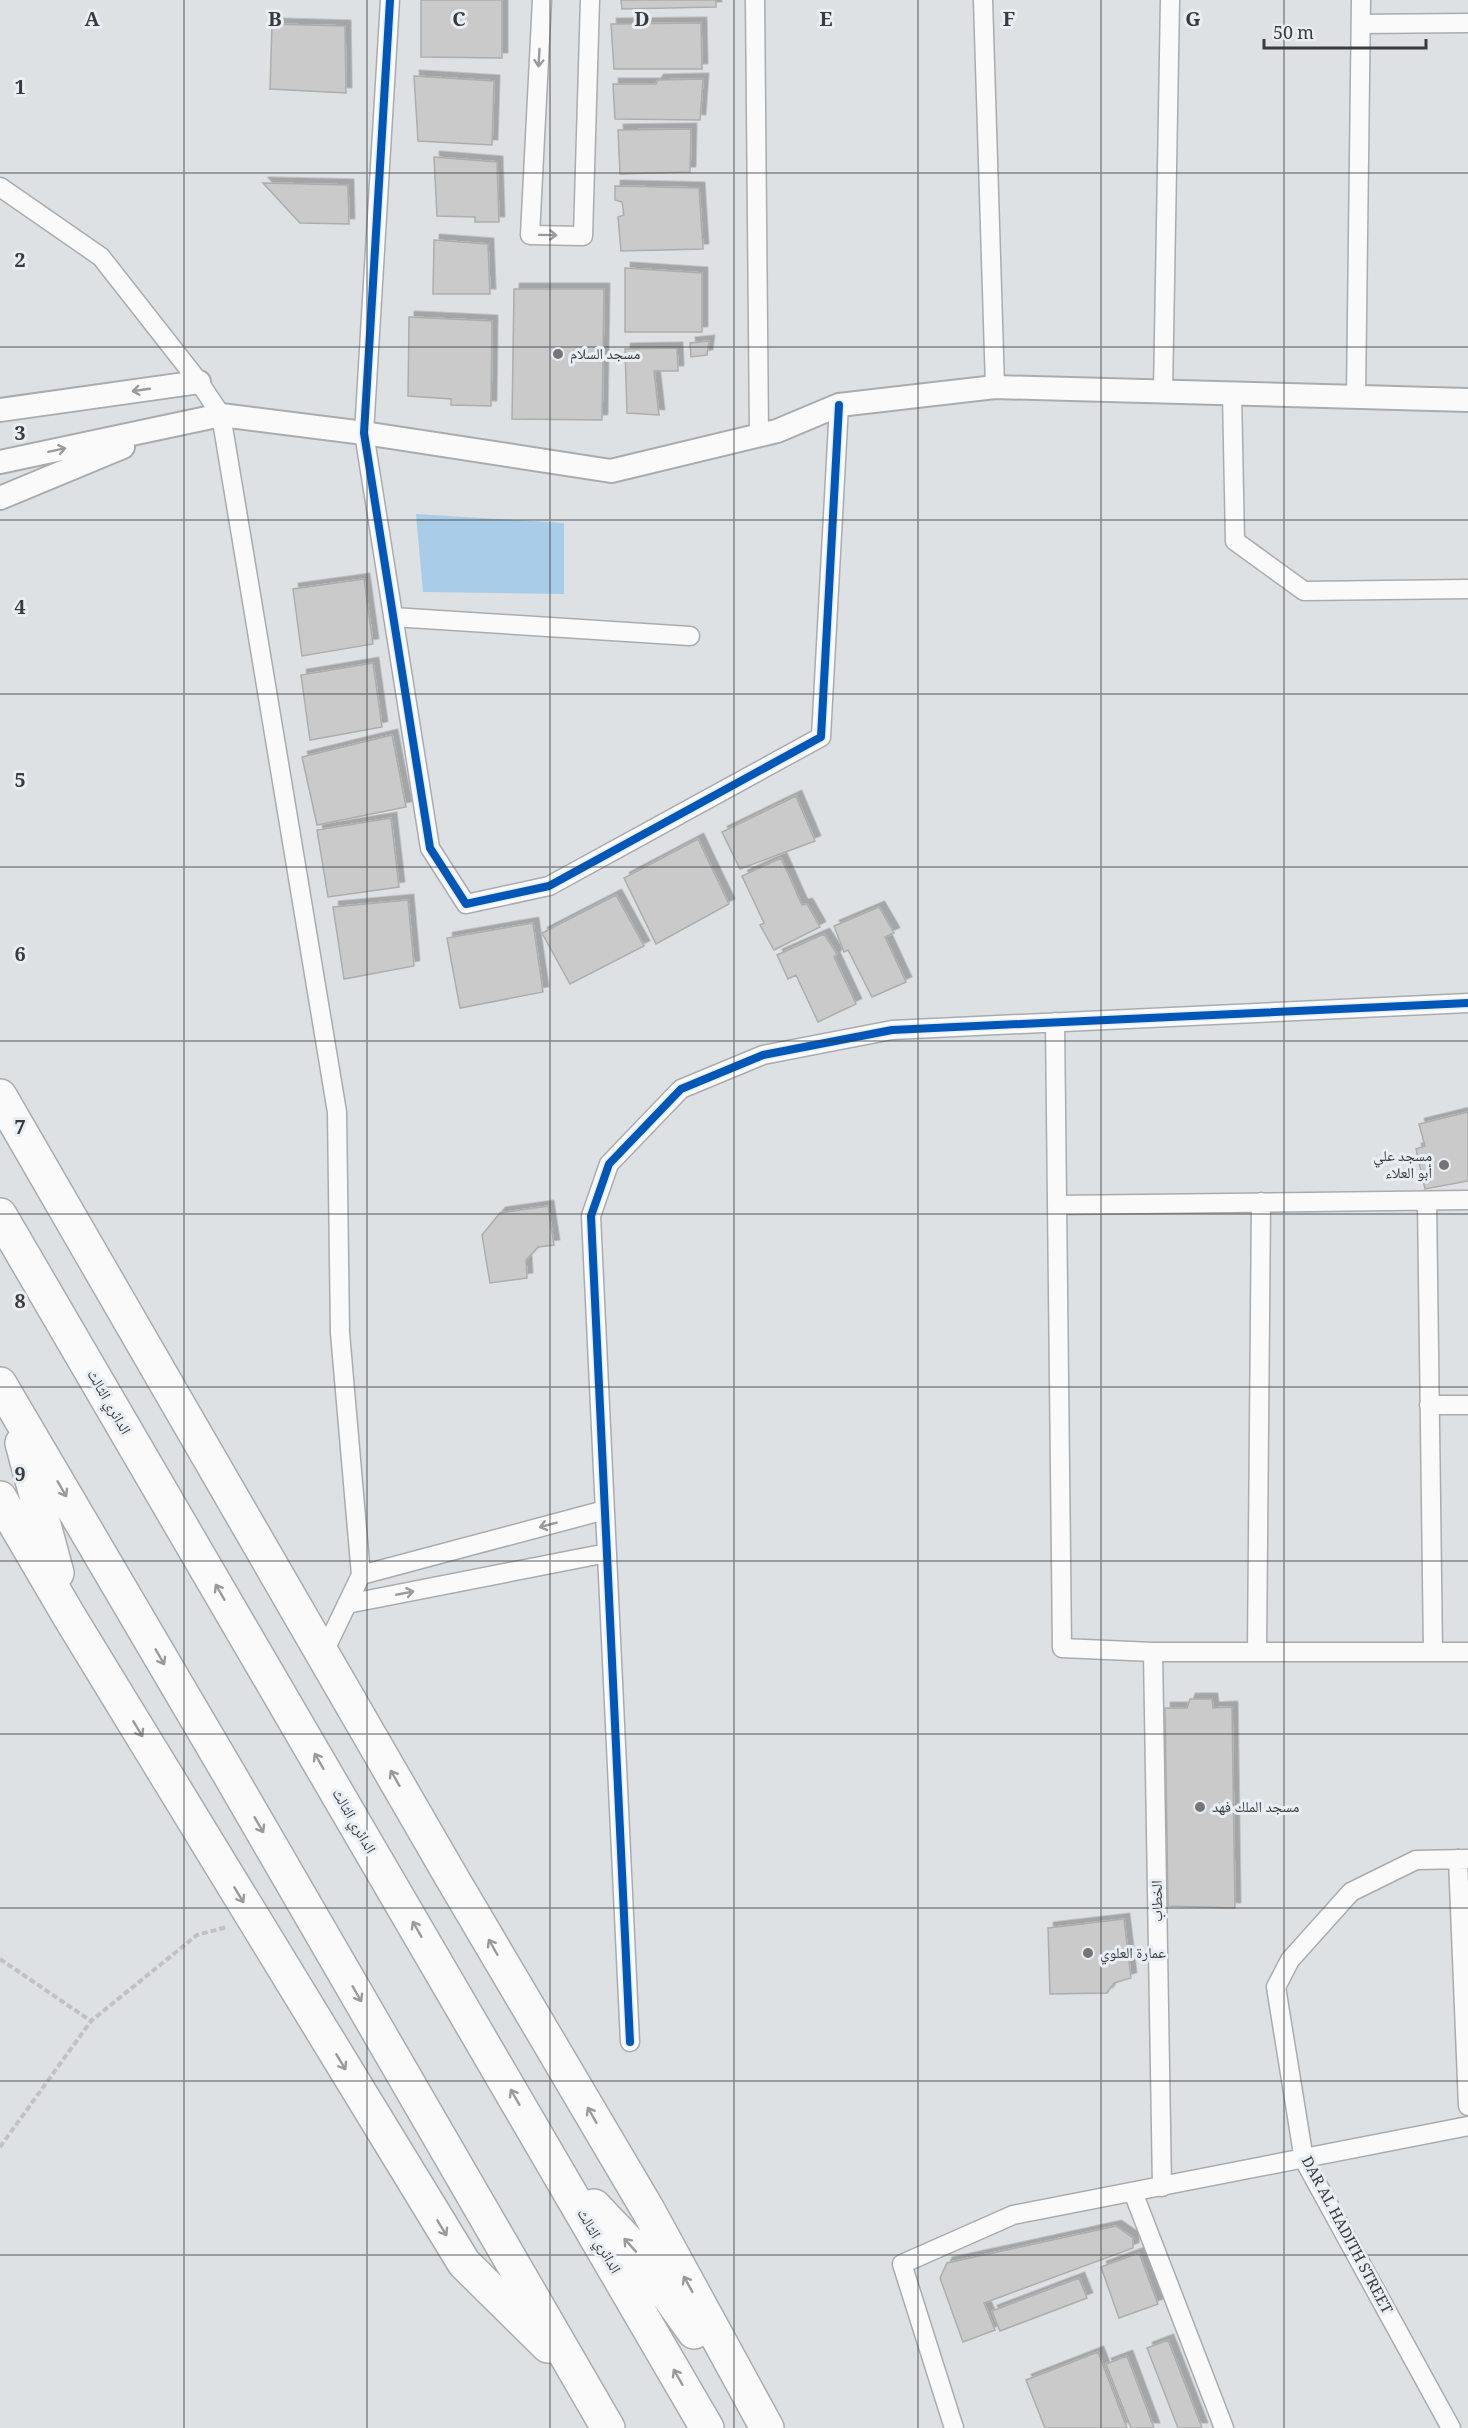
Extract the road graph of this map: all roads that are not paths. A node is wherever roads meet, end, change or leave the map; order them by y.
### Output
1 (390, 0) edge
2 (542, 0) edge
3 (590, 0) edge
4 (755, 0) edge
5 (983, 0) edge
6 (1170, 0) edge
7 (1361, 0) edge
8 (1468, 23) edge
9 (1361, 24) junction
10 (0, 187) edge
11 (199, 382) junction
12 (995, 387) junction
13 (1163, 392) junction
14 (1232, 394) junction
15 (1356, 397) junction
16 (1468, 400) edge
17 (839, 405) junction
18 (0, 410) edge
19 (220, 415) junction
20 (189, 422) junction
21 (364, 432) junction
22 (759, 435) junction
23 (0, 462) edge
24 (0, 498) edge
25 (1468, 589) edge
26 (393, 617) junction
27 (690, 636) dead end
28 (1468, 1003) edge
29 (1056, 1022) junction
30 (0, 1096) edge
31 (1468, 1200) edge
32 (1427, 1201) junction
33 (1261, 1202) junction
34 (1058, 1205) junction
35 (0, 1215) edge
36 (5, 1392) edge
37 (1430, 1405) junction
38 (1468, 1405) edge
39 (0, 1498) edge
40 (605, 1510) junction
41 (607, 1553) junction
42 (361, 1575) junction
43 (347, 1604) junction
44 (69, 1616) junction
45 (1154, 1652) junction
46 (1257, 1652) junction
47 (1433, 1652) junction
48 (1468, 1652) edge
49 (323, 1654) junction
50 (1463, 1859) edge
51 (630, 2042) dead end
52 (1468, 2106) edge
53 (1468, 2126) edge
54 (1304, 2160) junction
55 (555, 2166) junction
56 (1162, 2187) junction
57 (1133, 2192) junction
58 (577, 2375) junction
59 (608, 2428) edge
60 (707, 2428) edge
61 (765, 2428) edge
62 (954, 2428) edge
63 (1224, 2428) edge
64 (1451, 2428) edge

1 - 21 street
2 -> 3 street
4 - 22 street
5 - 12 street
6 - 13 street
7 - 9 street
8 - 9 street
9 - 15 street
10 - 11 street
11 -> 18 street
11 - 19 street
12 - 13 street
12 - 17 street
13 - 14 street
14 - 15 street
14 - 25 street
15 - 16 street
17 - 22 street
17 - 26 street
19 - 20 street
19 - 21 street
19 - 42 street
23 -> 20 street
20 - 24 street
21 - 22 street
21 - 26 street
26 - 27 street
28 - 29 street
29 - 34 street
29 - 40 street
30 - 49 highway
31 - 32 street
32 - 33 street
32 - 37 street
33 - 34 street
33 - 46 street
34 - 45 street
55 -> 35 highway, الدائري الثالث
36 - 44 highway
36 -> 58 highway
37 - 38 street
37 - 47 street
39 - 44 highway
40 - 41 street
40 -> 42 street
43 -> 41 street
41 - 51 street
42 - 43 street
43 - 49 street
44 -> 58 highway
45 - 46 street
45 - 56 street, الخطاب
46 - 47 street
47 - 48 street
61 -> 49 highway
50 - 52 street
50 - 54 street, DAR AL HADITH STREET
53 - 54 street
54 - 56 street
54 - 64 street, DAR AL HADITH STREET
60 -> 55 highway, الدائري الثالث
61 -> 55 highway
56 - 57 street
57 - 62 street
57 - 63 street
58 - 59 highway

